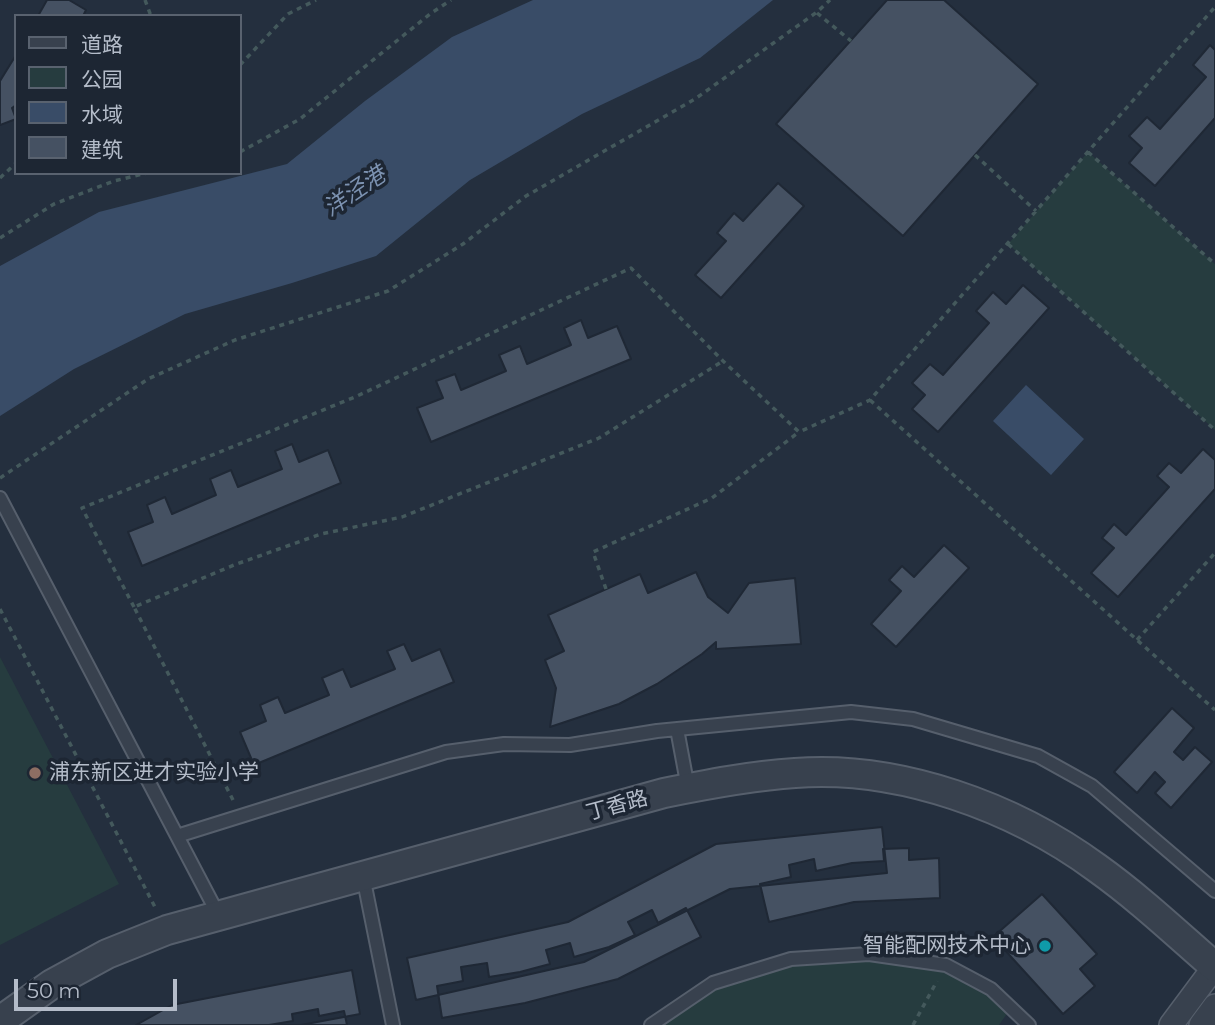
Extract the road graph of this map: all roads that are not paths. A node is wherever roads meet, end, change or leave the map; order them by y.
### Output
1 (0, 498) edge
2 (677, 729) junction
3 (688, 788) junction
4 (177, 836) junction
5 (363, 876) junction
6 (1215, 891) edge
7 (219, 916) junction
8 (1215, 966) edge
9 (1215, 1006) edge
10 (0, 1021) edge
11 (393, 1025) edge
12 (651, 1025) edge
13 (1029, 1025) edge
14 (1171, 1025) edge
15 (1201, 1025) edge

1 - 4 lane
2 - 3 lane
2 - 4 lane
2 - 6 lane
3 - 5 street, 丁香路
3 - 8 street, 丁香路
4 - 7 lane
5 - 7 street, 丁香路
5 - 11 lane
7 - 10 street, 丁香路
8 - 14 street
9 - 15 street
12 - 13 lane

